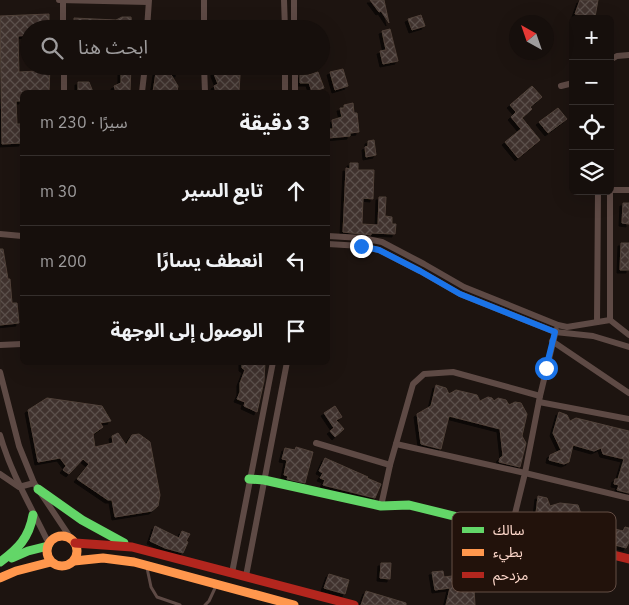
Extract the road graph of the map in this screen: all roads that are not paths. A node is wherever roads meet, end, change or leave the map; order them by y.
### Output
1 (62, 0) edge
2 (204, 0) edge
3 (284, 0) edge
4 (294, 0) edge
5 (149, 1) edge
6 (63, 20) edge
7 (148, 20) edge
8 (204, 20) edge
9 (285, 20) edge
10 (294, 20) edge
11 (629, 54) edge
12 (614, 58) edge
13 (64, 75) edge
14 (144, 75) edge
15 (204, 75) edge
16 (285, 75) edge
17 (295, 75) edge
18 (569, 84) edge
19 (561, 86) dead end
20 (64, 90) edge
21 (142, 90) edge
22 (205, 90) edge
23 (285, 90) edge
24 (295, 90) edge
25 (614, 190) edge
26 (629, 190) edge
27 (598, 195) edge
28 (610, 195) edge
29 (0, 234) edge
30 (20, 236) edge
31 (330, 236) edge
32 (330, 244) edge
33 (610, 320) junction
34 (597, 322) junction
35 (558, 325) junction
36 (555, 332) junction
37 (629, 334) edge
38 (552, 341) junction
39 (20, 344) edge
40 (0, 345) edge
41 (629, 347) edge
42 (272, 365) edge
43 (286, 365) edge
44 (0, 372) edge
45 (629, 392) edge
46 (539, 399) junction
47 (629, 419) edge
48 (0, 435) edge
49 (316, 443) dead end
50 (396, 444) junction
51 (390, 465) junction
52 (0, 474) edge
53 (525, 474) junction
54 (249, 479) junction
55 (264, 480) junction
56 (36, 486) junction
57 (19, 487) junction
58 (629, 498) edge
59 (381, 506) junction
60 (516, 512) edge
61 (34, 515) junction
62 (452, 515) edge
63 (74, 541) junction
64 (49, 545) junction
65 (132, 547) junction
66 (616, 556) edge
67 (629, 559) edge
68 (74, 561) junction
69 (0, 562) edge
70 (51, 562) junction
71 (146, 565) junction
72 (232, 573) junction
73 (246, 576) junction
74 (0, 578) edge
75 (217, 584) junction
76 (180, 605) edge
77 (205, 605) edge
78 (294, 605) edge
79 (354, 605) edge

1 - 5 street
1 - 6 street
2 - 8 street
3 - 9 street
4 - 10 street
5 - 7 street
11 - 12 street
13 - 20 street
14 - 21 street
15 - 22 street
16 - 23 street
17 - 24 street
18 - 19 street
25 - 26 street
27 - 34 street
28 - 33 street
29 - 30 street
31 - 35 street
32 - 36 street
33 - 34 street
33 - 37 street
34 - 35 street
35 - 36 street
36 - 38 street
36 - 41 street
38 - 45 street
38 - 46 street
39 - 40 street
42 - 54 street
43 - 55 street
44 - 56 street
46 - 47 street
46 - 50 street
46 - 53 street
48 - 57 street
49 - 51 street
50 - 51 street
50 - 53 street
51 - 59 street
52 - 57 street
53 - 58 street
53 - 60 street
54 - 55 main road
54 - 72 street
55 - 59 main road
55 - 73 street
56 - 57 street
56 - 63 street
56 - 65 main road
57 - 61 street
59 - 62 main road
61 - 64 street
61 - 69 main road
63 - 64 main road
63 - 65 main road
63 - 68 main road
64 - 69 main road
64 - 70 main road
65 - 72 main road
66 - 67 main road
68 - 70 main road
68 - 71 main road
70 - 74 main road
71 - 75 main road
71 - 76 lane
72 - 73 main road
73 - 79 main road
75 - 77 lane
75 - 78 main road

